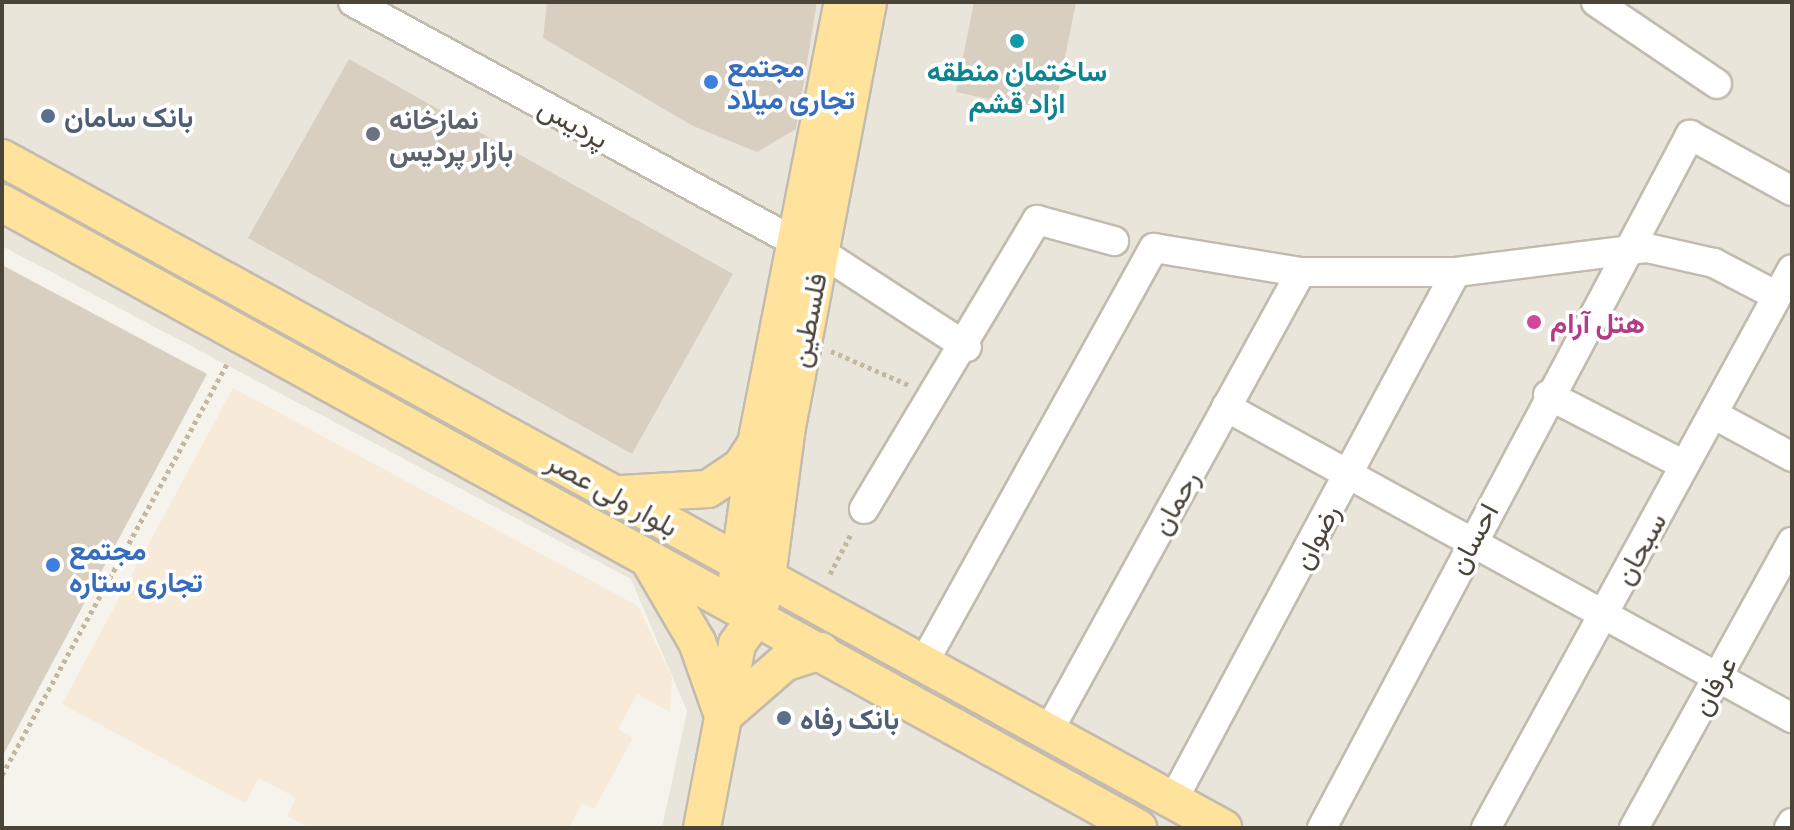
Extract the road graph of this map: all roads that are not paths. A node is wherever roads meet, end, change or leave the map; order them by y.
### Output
1 (353, 2) edge
2 (843, 2) edge
3 (868, 2) edge
4 (1596, 2) edge
5 (1717, 84) dead end
6 (2, 158) edge
7 (1792, 191) edge
8 (2, 203) edge
9 (1114, 241) dead end
10 (808, 247) junction
11 (1626, 250) junction
12 (1792, 269) edge
13 (1301, 272) junction
14 (1456, 272) junction
15 (1777, 296) junction
16 (967, 347) junction
17 (1548, 395) junction
18 (1226, 407) junction
19 (1713, 414) junction
20 (756, 444) junction
21 (1792, 457) edge
22 (1684, 465) junction
23 (1348, 474) junction
24 (616, 494) junction
25 (864, 509) road end
26 (1470, 541) junction
27 (1792, 542) edge
28 (644, 553) junction
29 (753, 571) junction
30 (1603, 614) junction
31 (744, 616) junction
32 (821, 651) junction
33 (923, 664) junction
34 (1717, 677) junction
35 (723, 716) junction
36 (1792, 718) edge
37 (1048, 732) junction
38 (1173, 800) junction
39 (1122, 824) edge
40 (702, 828) edge
41 (1223, 828) edge
42 (1322, 828) edge
43 (1486, 828) edge
44 (1634, 828) edge

1 - 10 street, پردیس
2 - 10 main road, فلسطین
3 - 10 main road, فلسطین
4 - 5 street
6 - 24 main road, بلوار ولی عصر
7 - 11 street, احسان
8 - 28 main road, بلوار ولی عصر
9 - 16 street
10 - 16 street, پردیس
10 - 20 main road, فلسطین
10 - 29 main road, فلسطین
11 - 14 street
11 - 15 street
11 - 17 street, احسان
12 - 15 street, سبحان
13 - 14 street
13 - 18 street, رحمان
13 - 33 street
14 - 23 street, رضوان
15 - 19 street, سبحان
16 - 25 street
17 - 22 street
17 - 26 street, احسان
18 - 23 street
18 - 37 street, رحمان
19 - 21 street
19 - 22 street, سبحان
20 - 24 main road
20 - 29 main road, فلسطین
22 - 30 street, سبحان
23 - 26 street
23 - 38 street, رضوان
24 - 29 main road, بلوار ولی عصر
26 - 30 street
26 - 42 street, احسان
27 - 34 street, عرفان
28 - 31 main road, بلوار ولی عصر
28 - 35 main road
29 - 31 main road, فلسطین
29 - 33 main road, بلوار ولی عصر
30 - 34 street
30 - 43 street, سبحان
31 - 32 main road, بلوار ولی عصر
31 - 35 main road, فلسطین
32 - 35 main road
32 - 39 main road, بلوار ولی عصر
33 - 37 main road, بلوار ولی عصر
34 - 36 street
34 - 44 street, عرفان
35 - 40 main road, فلسطین
37 - 38 main road, بلوار ولی عصر
38 - 41 main road, بلوار ولی عصر

